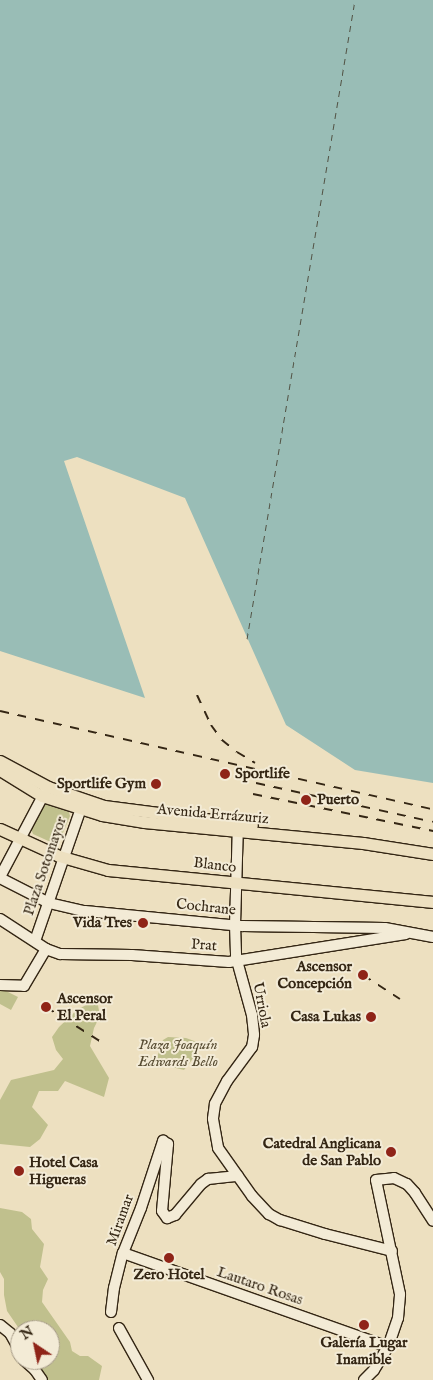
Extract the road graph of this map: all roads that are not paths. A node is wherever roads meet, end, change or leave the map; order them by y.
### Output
1 (0, 760) edge
2 (0, 770) edge
3 (45, 792) junction
4 (82, 805) junction
5 (238, 827) junction
6 (0, 830) edge
7 (20, 839) junction
8 (433, 848) edge
9 (433, 854) edge
10 (65, 858) junction
11 (0, 878) edge
12 (236, 882) junction
13 (433, 902) edge
14 (49, 903) junction
15 (0, 919) edge
16 (235, 925) junction
17 (414, 933) junction
18 (433, 938) edge
19 (35, 941) junction
20 (46, 949) junction
21 (237, 962) junction
22 (0, 985) edge
23 (238, 1176) junction
24 (433, 1221) edge
25 (392, 1251) junction
26 (123, 1253) junction
27 (111, 1312) dead end
28 (0, 1325) edge
29 (119, 1328) dead end
30 (10, 1333) edge
31 (388, 1347) junction
32 (148, 1380) edge
33 (364, 1380) edge

1 - 3 main road, Avenida Errázuriz
2 - 3 main road, Avenida Errázuriz
3 - 4 main road, Avenida Errázuriz
3 - 7 street, Plaza Sotomayor
4 - 5 main road, Avenida Errázuriz
4 - 10 street, Plaza Sotomayor
5 - 8 main road, Avenida Errázuriz
5 - 9 main road, Avenida Errázuriz
5 - 12 street, Urriola
6 - 7 main road, Blanco
7 - 10 main road, Blanco
7 - 11 street, Plaza Sotomayor
10 - 12 main road, Blanco
10 - 14 street, Plaza Sotomayor
11 - 14 street, Cochrane
12 - 13 main road, Blanco
12 - 16 street, Urriola
14 - 16 street, Cochrane
14 - 19 street, Plaza Sotomayor
15 - 19 street, Prat
16 - 17 street, Cochrane
16 - 21 street, Urriola
17 - 18 street, Cochrane
17 - 21 street, Prat
19 - 20 street, Prat
20 - 21 street, Prat
20 - 22 street
21 - 23 street, Urriola
23 - 25 street, Urriola
23 - 26 street, Miramar
24 - 25 street
25 - 31 street
26 - 27 street, Miramar
26 - 31 street, Lautaro Rosas
28 - 30 street
29 - 32 street
31 - 33 street

